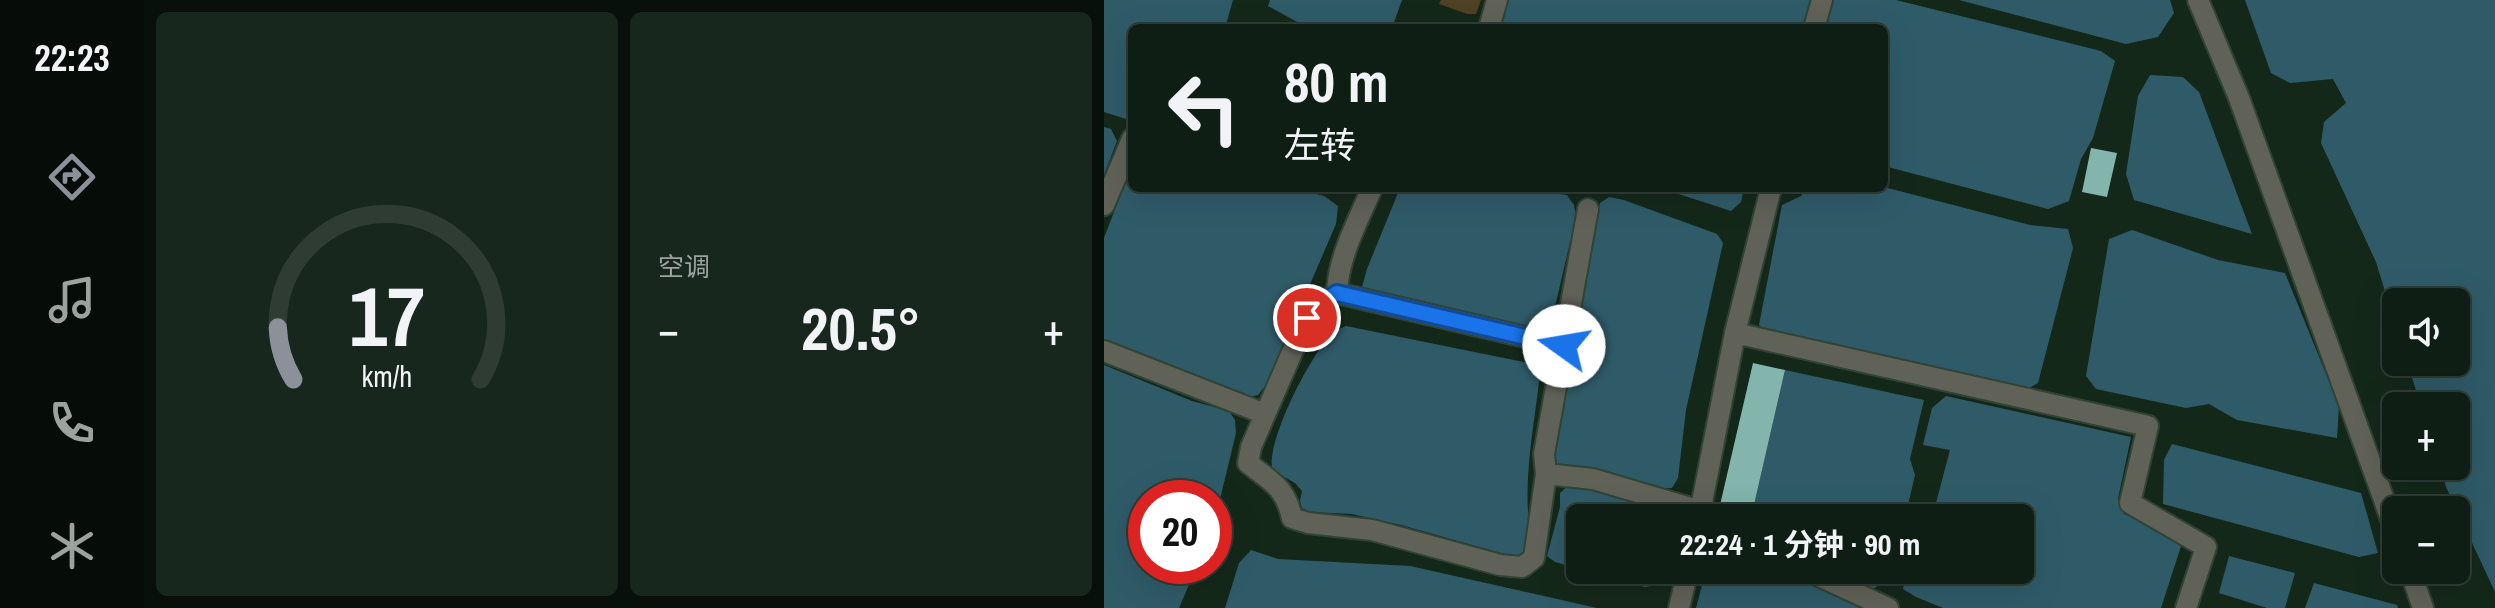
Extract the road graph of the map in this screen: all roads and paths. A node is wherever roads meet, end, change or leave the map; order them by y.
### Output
1 (1497, 0) edge
2 (1822, 0) edge
3 (2198, 0) edge
4 (1490, 24) edge
5 (1815, 24) edge
6 (1128, 148) edge
7 (1370, 192) edge
8 (1770, 192) edge
9 (1104, 205) edge
10 (1588, 209) dead end
11 (1337, 293) junction
12 (1735, 333) junction
13 (1564, 346) junction
14 (1104, 351) edge
15 (1265, 414) junction
16 (1546, 474) junction
17 (2383, 496) edge
18 (1669, 504) edge
19 (1702, 504) edge
20 (1685, 584) edge
21 (1836, 584) edge
22 (2415, 584) edge
23 (1679, 608) edge
24 (1888, 608) edge
25 (2186, 608) edge
26 (2423, 608) edge

1 - 4 lane
2 - 5 lane
3 - 17 lane
6 - 9 lane
7 - 11 lane
8 - 12 lane
10 - 13 lane
11 - 13 lane
11 - 15 lane
12 - 19 lane
12 - 25 lane
13 - 16 lane
14 - 15 lane
15 - 16 lane
16 - 18 lane
20 - 23 lane
21 - 24 lane
22 - 26 lane

